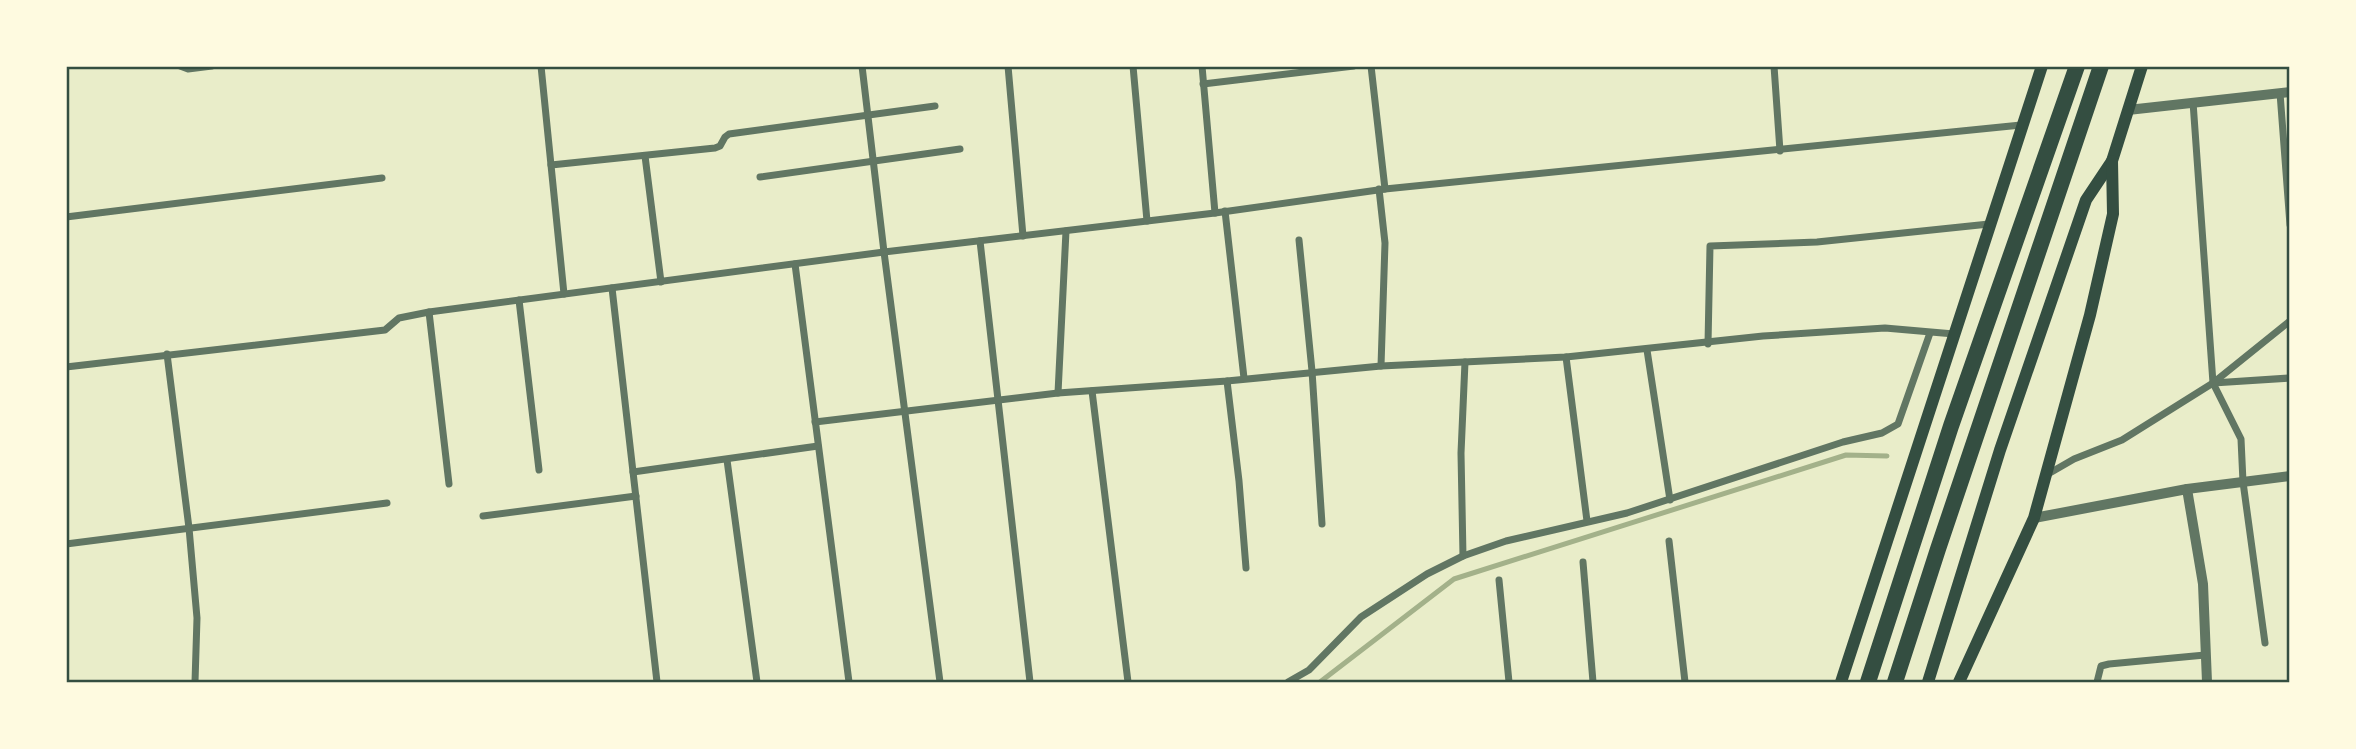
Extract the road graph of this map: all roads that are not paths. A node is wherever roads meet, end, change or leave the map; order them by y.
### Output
1 (180, 66) edge
2 (212, 66) edge
3 (541, 66) edge
4 (862, 66) edge
5 (1008, 66) edge
6 (1133, 66) edge
7 (1202, 66) edge
8 (1354, 66) edge
9 (1371, 66) edge
10 (1774, 66) edge
11 (2042, 66) edge
12 (2077, 66) edge
13 (2101, 66) edge
14 (2142, 66) edge
15 (1203, 84) junction
16 (2285, 92) edge
17 (2193, 102) junction
18 (935, 106) dead end
19 (2128, 110) junction
20 (868, 115) junction
21 (2021, 125) junction
22 (960, 149) dead end
23 (1780, 151) junction
24 (645, 156) junction
25 (873, 161) junction
26 (2112, 161) junction
27 (551, 165) junction
28 (760, 177) dead end
29 (382, 178) dead end
30 (1382, 189) junction
31 (1225, 211) junction
32 (1215, 213) junction
33 (66, 217) edge
34 (1147, 221) junction
35 (1989, 224) junction
36 (2290, 225) edge
37 (1066, 231) junction
38 (1023, 236) junction
39 (1300, 240) dead end
40 (980, 241) junction
41 (884, 252) junction
42 (794, 264) junction
43 (661, 282) junction
44 (612, 288) junction
45 (564, 294) junction
46 (519, 300) junction
47 (429, 312) junction
48 (2290, 321) edge
49 (1930, 333) junction
50 (1955, 334) junction
51 (1708, 344) junction
52 (1647, 350) junction
53 (167, 354) junction
54 (1566, 357) junction
55 (1465, 362) junction
56 (1381, 366) junction
57 (66, 367) edge
58 (1312, 371) junction
59 (1244, 378) junction
60 (2290, 378) edge
61 (1227, 381) junction
62 (2213, 383) junction
63 (1092, 391) junction
64 (1058, 393) junction
65 (998, 399) junction
66 (906, 410) junction
67 (815, 422) junction
68 (818, 446) junction
69 (727, 460) junction
70 (539, 470) dead end
71 (634, 472) junction
72 (2044, 476) junction
73 (2290, 476) edge
74 (2243, 482) junction
75 (449, 484) dead end
76 (2187, 489) junction
77 (636, 496) junction
78 (1670, 500) junction
79 (387, 503) dead end
80 (482, 516) dead end
81 (2034, 518) junction
82 (1587, 521) junction
83 (1322, 524) dead end
84 (189, 528) junction
85 (1670, 541) dead end
86 (66, 544) edge
87 (1464, 556) junction
88 (1583, 562) dead end
89 (1246, 568) dead end
90 (1499, 580) dead end
91 (2265, 643) dead end
92 (2205, 655) junction
93 (195, 682) edge
94 (657, 682) edge
95 (757, 682) edge
96 (849, 682) edge
97 (940, 682) edge
98 (1030, 682) edge
99 (1128, 682) edge
100 (1288, 682) edge
101 (1509, 682) edge
102 (1594, 682) edge
103 (1685, 682) edge
104 (1841, 682) edge
105 (1868, 682) edge
106 (1895, 682) edge
107 (1928, 682) edge
108 (1959, 682) edge
109 (2097, 682) edge
110 (2207, 682) edge

1 - 2 street
3 - 27 street
4 - 20 street
5 - 38 street
6 - 34 street
7 - 15 street
8 - 15 street
9 - 30 street
10 - 23 street
11 - 21 main road
12 - 105 highway
13 - 106 highway
14 - 19 main road
15 - 32 street
16 - 17 street
16 - 36 street
17 - 19 street
17 - 62 street
18 - 20 street
19 - 26 main road
20 - 24 street
20 - 25 street
21 - 23 street
21 - 35 main road
22 - 25 street
23 - 30 street
24 - 27 street
24 - 43 street
25 - 28 street
25 - 41 street
26 - 72 main road
26 - 107 main road
27 - 45 street
29 - 33 street
30 - 31 street
30 - 56 street
31 - 32 street
31 - 59 street
32 - 34 street
34 - 37 street
35 - 50 main road
35 - 51 street
37 - 38 street
37 - 64 street
38 - 40 street
39 - 58 street
40 - 41 street
40 - 65 street
41 - 42 street
41 - 66 street
42 - 43 street
42 - 67 street
43 - 44 street
44 - 45 street
44 - 71 street
45 - 46 street
46 - 47 street
46 - 70 street
47 - 53 street
47 - 75 street
48 - 62 street
49 - 50 street
49 - 51 street
49 - 78 street
50 - 104 main road
51 - 52 street
52 - 54 street
52 - 78 street
53 - 57 street
53 - 84 street
54 - 55 street
54 - 82 street
55 - 56 street
55 - 87 street
56 - 58 street
58 - 59 street
58 - 83 street
59 - 61 street
60 - 62 street
61 - 63 street
61 - 89 street
62 - 72 street
62 - 74 street
63 - 64 street
63 - 99 street
64 - 65 street
65 - 66 street
65 - 98 street
66 - 67 street
66 - 97 street
67 - 68 street
68 - 69 street
68 - 96 street
69 - 71 street
69 - 95 street
71 - 77 street
72 - 81 main road
73 - 74 street
74 - 76 street
74 - 91 street
76 - 81 street
76 - 92 street
77 - 80 street
77 - 94 street
78 - 82 street
79 - 84 street
81 - 108 main road
82 - 87 street
84 - 86 street
84 - 93 street
85 - 103 street
87 - 100 street
88 - 102 street
90 - 101 street
92 - 109 street
92 - 110 street

